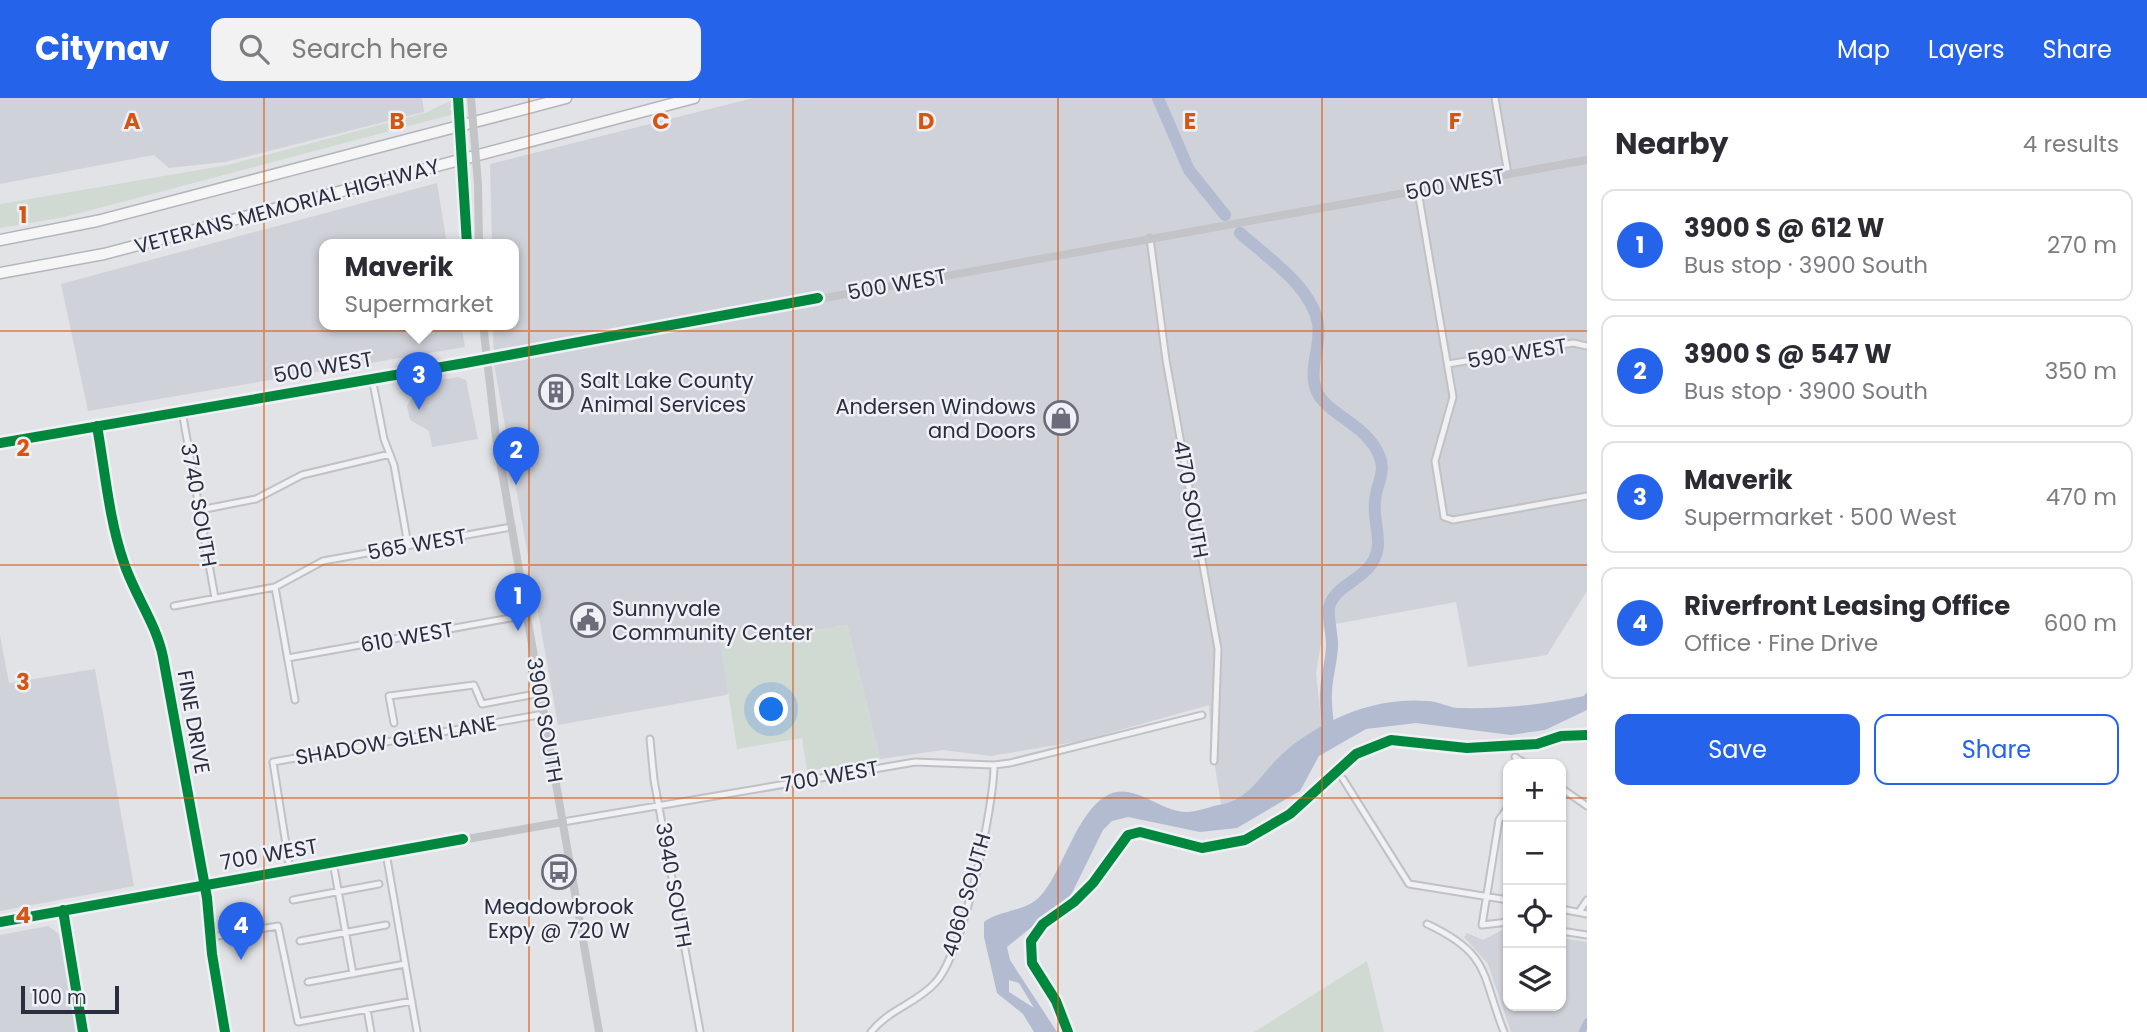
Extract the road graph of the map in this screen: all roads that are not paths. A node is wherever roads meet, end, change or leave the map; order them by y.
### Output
1 (471, 98) edge
2 (566, 98) edge
3 (694, 98) edge
4 (1495, 98) edge
5 (1587, 160) edge
6 (1508, 174) junction
7 (1418, 191) junction
8 (1150, 238) junction
9 (479, 239) edge
10 (0, 240) edge
11 (0, 273) edge
12 (483, 330) edge
13 (1586, 345) edge
14 (485, 359) junction
15 (1448, 364) junction
16 (372, 378) junction
17 (182, 411) junction
18 (97, 426) junction
19 (0, 443) edge
20 (390, 454) junction
21 (1587, 496) edge
22 (200, 510) junction
23 (511, 527) junction
24 (408, 545) junction
25 (275, 587) junction
26 (215, 598) junction
27 (174, 606) dead end
28 (527, 615) junction
29 (288, 658) junction
30 (541, 693) junction
31 (295, 700) dead end
32 (544, 714) junction
33 (1202, 715) dead end
34 (394, 723) dead end
35 (650, 739) dead end
36 (1515, 757) dead end
37 (1518, 759) edge
38 (1214, 761) dead end
39 (994, 765) junction
40 (1343, 779) dead end
41 (1566, 791) edge
42 (659, 804) junction
43 (1587, 806) edge
44 (1503, 814) edge
45 (563, 822) junction
46 (386, 853) junction
47 (333, 862) junction
48 (290, 870) junction
49 (379, 884) dead end
50 (204, 885) junction
51 (338, 891) junction
52 (1487, 896) junction
53 (1503, 899) edge
54 (293, 900) dead end
55 (1587, 900) edge
56 (63, 910) junction
57 (1566, 910) edge
58 (1579, 912) junction
59 (1587, 914) edge
60 (0, 922) edge
61 (1503, 923) edge
62 (1427, 924) dead end
63 (386, 925) dead end
64 (1566, 932) edge
65 (346, 933) junction
66 (1587, 935) edge
67 (211, 937) junction
68 (300, 941) dead end
69 (405, 964) junction
70 (353, 974) junction
71 (308, 982) dead end
72 (412, 1001) junction
73 (367, 1009) junction
74 (700, 1031) edge
75 (83, 1032) edge
76 (225, 1032) edge
77 (371, 1032) edge
78 (417, 1032) edge
79 (599, 1032) edge
80 (871, 1032) edge
81 (1504, 1032) edge

1 - 9 main road, bridge
2 - 10 highway, VETERANS MEMORIAL HIGHWAY
3 - 11 highway, VETERANS MEMORIAL HIGHWAY
4 - 6 street
5 - 6 main road, 500 WEST
6 - 7 main road, 500 WEST
7 - 8 main road, 500 WEST
7 - 15 street
8 - 14 main road, 500 WEST
8 - 38 street, 4170 SOUTH
12 - 14 main road, 3900 SOUTH
13 - 15 street, 590 WEST
14 - 16 main road, 500 WEST
14 - 23 main road, 3900 SOUTH
15 - 21 street
16 - 17 main road, 500 WEST
16 - 20 street
17 - 18 main road, 500 WEST
17 - 22 street, 3740 SOUTH
18 - 19 main road, 500 WEST
18 - 50 street, FINE DRIVE
20 - 22 street
20 - 24 street
22 - 26 street, 3740 SOUTH
23 - 24 street, 565 WEST
23 - 28 main road, 3900 SOUTH
24 - 25 street, 565 WEST
25 - 26 street, 565 WEST
25 - 29 street
26 - 27 street, 565 WEST
28 - 29 street, 610 WEST
28 - 30 main road, 3900 SOUTH
29 - 31 street
30 - 32 main road, 3900 SOUTH
30 - 34 street
32 - 45 main road, 3900 SOUTH
32 - 48 street, SHADOW GLEN LANE
33 - 39 street, 700 WEST
35 - 42 street, 3940 SOUTH
36 - 37 street
39 - 42 street, 700 WEST
39 - 80 street, 4060 SOUTH
40 - 52 street
41 - 43 street
42 - 45 street, 700 WEST
42 - 74 street, 3940 SOUTH
44 - 52 street
45 - 46 main road, 700 WEST
45 - 79 main road, 3900 SOUTH
46 - 47 main road, 700 WEST
46 - 69 street
47 - 48 main road, 700 WEST
47 - 51 street
48 - 50 main road, 700 WEST
49 - 51 street
50 - 56 main road, 700 WEST
50 - 67 street, FINE DRIVE
51 - 54 street
51 - 65 street
52 - 53 street
52 - 61 street
55 - 58 street
56 - 60 main road, 700 WEST
56 - 75 street
57 - 58 street
58 - 59 street
62 - 81 street
63 - 65 street
64 - 66 street
65 - 68 street
65 - 70 street
67 - 73 street
67 - 76 street, FINE DRIVE
69 - 70 street
69 - 72 street
70 - 71 street
72 - 73 street
72 - 78 street
73 - 77 street

